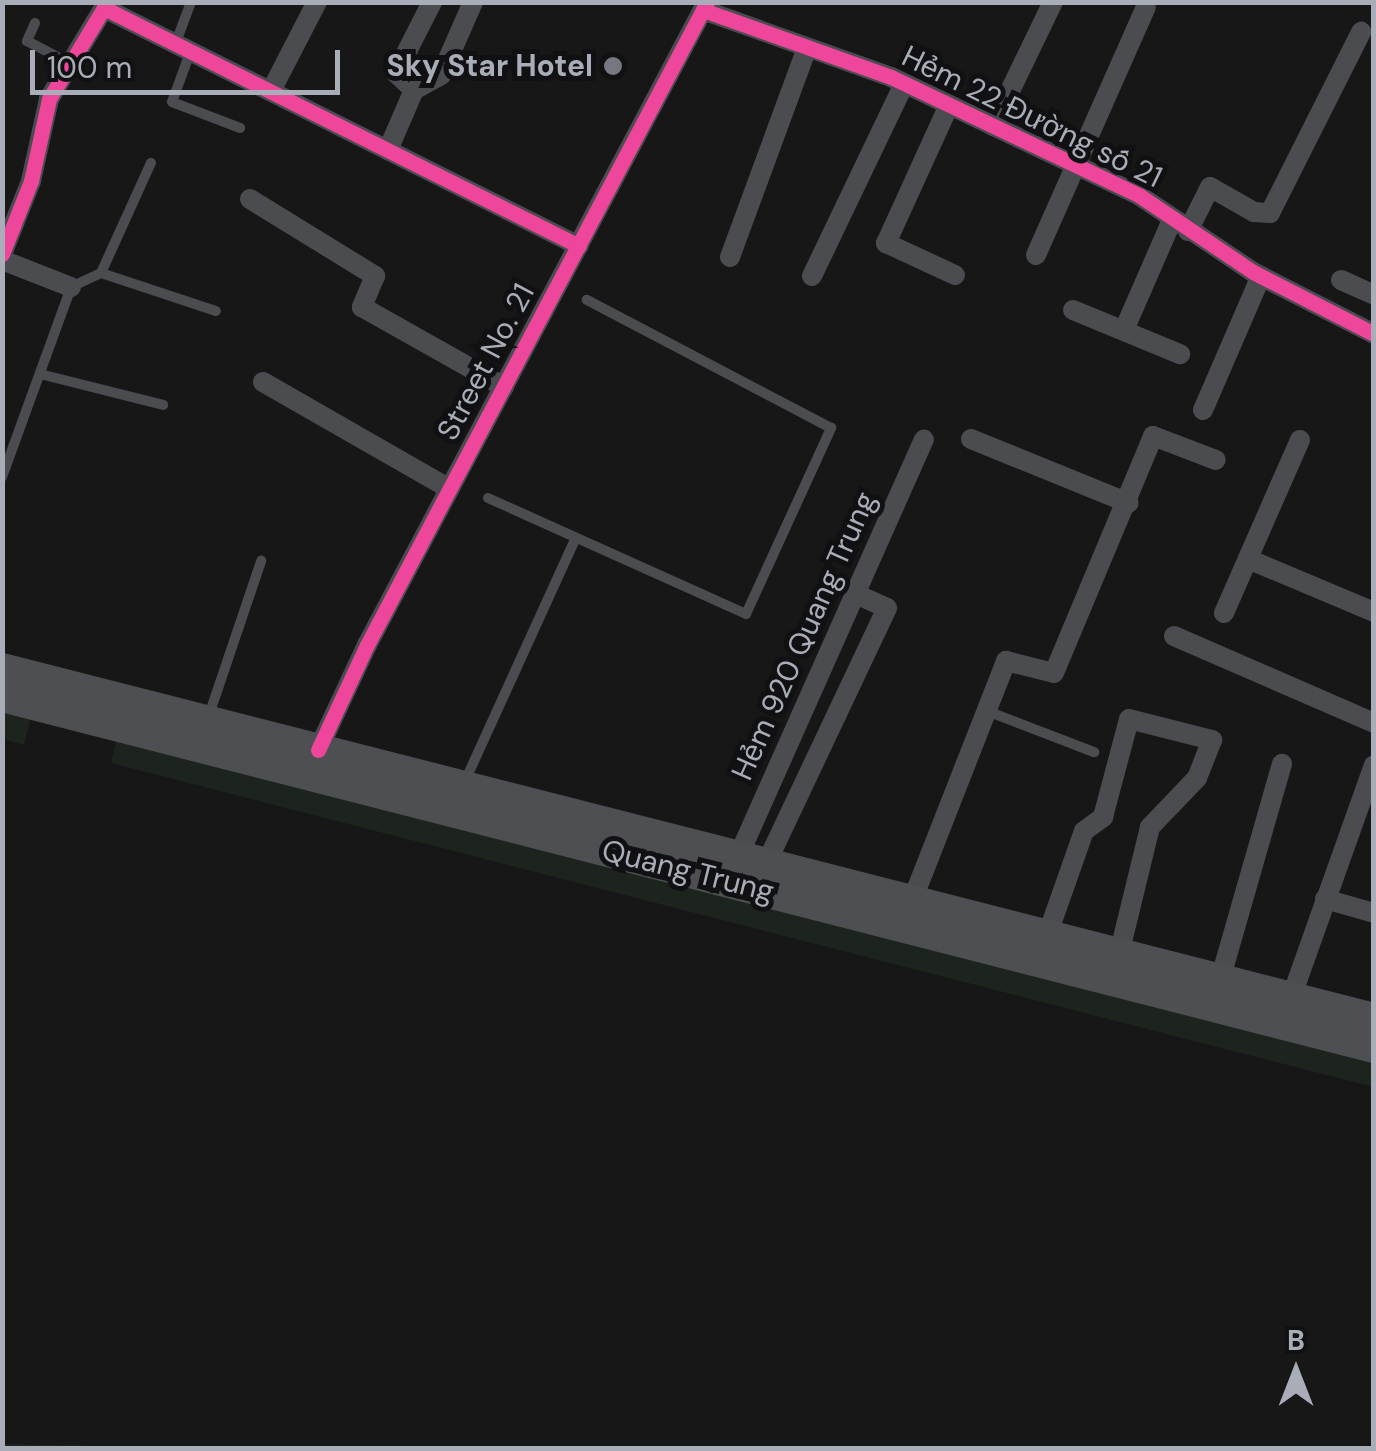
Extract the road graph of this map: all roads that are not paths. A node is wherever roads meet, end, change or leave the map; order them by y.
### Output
1 (192, 2) edge
2 (317, 2) edge
3 (432, 2) edge
4 (473, 2) edge
5 (1052, 2) edge
6 (99, 5) edge
7 (705, 6) edge
8 (1146, 7) dead end
9 (34, 23) dead end
10 (1361, 32) dead end
11 (184, 46) junction
12 (808, 48) junction
13 (69, 63) junction
14 (904, 84) junction
15 (414, 90) junction
16 (271, 91) junction
17 (949, 105) junction
18 (993, 126) junction
19 (240, 128) dead end
20 (388, 150) junction
21 (151, 163) dead end
22 (1076, 166) junction
23 (250, 200) dead end
24 (1180, 226) junction
25 (579, 246) junction
26 (1036, 255) dead end
27 (2, 257) edge
28 (730, 257) dead end
29 (102, 273) junction
30 (955, 275) dead end
31 (812, 276) dead end
32 (1261, 276) junction
33 (1341, 280) dead end
34 (70, 286) junction
35 (1374, 296) edge
36 (588, 300) dead end
37 (1073, 310) dead end
38 (216, 311) dead end
39 (1124, 330) junction
40 (1374, 334) edge
41 (1180, 354) dead end
42 (40, 374) junction
43 (263, 382) dead end
44 (504, 388) junction
45 (163, 404) dead end
46 (1203, 410) dead end
47 (971, 439) dead end
48 (924, 440) dead end
49 (1300, 440) dead end
50 (1216, 460) dead end
51 (2, 477) edge
52 (450, 489) junction
53 (488, 498) dead end
54 (1129, 503) junction
55 (575, 540) junction
56 (1248, 559) junction
57 (262, 561) dead end
58 (856, 594) junction
59 (1374, 612) edge
60 (1224, 613) dead end
61 (1174, 636) dead end
62 (2, 669) edge
63 (2, 696) edge
64 (80, 702) junction
65 (986, 710) junction
66 (208, 721) junction
67 (1374, 723) edge
68 (1094, 752) dead end
69 (313, 762) junction
70 (1282, 764) dead end
71 (1374, 765) edge
72 (463, 787) junction
73 (1366, 803) edge
74 (752, 861) junction
75 (1325, 898) junction
76 (912, 901) junction
77 (1374, 913) edge
78 (1046, 936) junction
79 (1119, 954) junction
80 (1220, 980) junction
81 (1292, 998) junction
82 (1374, 1020) edge
83 (1374, 1047) edge

1 - 11 lane
2 - 16 street
3 - 15 street
4 - 15 street
5 - 18 street
6 - 11 street
6 - 13 street
7 - 12 street, Hẻm 22 Đường số 21
7 - 25 street, Street No. 21
8 - 22 street
9 - 13 lane
10 - 24 street
11 - 16 street
11 - 19 lane
12 - 14 street, Hẻm 22 Đường số 21
12 - 28 street
13 - 27 street
14 - 17 street, Hẻm 22 Đường số 21
14 - 31 street
15 - 20 street
16 - 20 street
17 - 18 street, Hẻm 22 Đường số 21
17 - 30 street
18 - 22 street, Hẻm 22 Đường số 21
20 - 25 street
21 - 29 lane
22 - 24 street, Hẻm 22 Đường số 21
22 - 26 street
23 - 44 street
24 - 32 street, Hẻm 22 Đường số 21
24 - 39 street
25 - 44 street, Street No. 21
27 - 34 street
29 - 34 lane
29 - 38 lane
32 - 40 street, Hẻm 22 Đường số 21
32 - 46 street
33 - 35 street
34 - 42 lane
36 - 55 lane
37 - 39 street
39 - 41 street
42 - 45 lane
42 - 51 lane
43 - 52 street
44 - 52 street, Street No. 21
47 - 54 street
48 - 58 street, Hẻm 920 Quang Trung
49 - 56 street
50 - 54 street
52 - 69 street, Street No. 21
53 - 55 lane
54 - 65 street
55 - 72 lane
56 - 59 street
56 - 60 street
57 - 66 lane
58 - 74 street, Hẻm 920 Quang Trung
58 - 74 street
61 - 67 street
62 - 64 main road, Quang Trung
63 - 64 main road, Quang Trung
64 - 66 main road, Quang Trung
64 - 69 main road, Quang Trung
65 - 68 lane
65 - 76 street
66 - 69 main road, Quang Trung
69 - 72 main road, Quang Trung
69 - 83 main road, Quang Trung
70 - 80 street
71 - 73 street
72 - 74 main road, Quang Trung
73 - 75 street
74 - 76 main road, Quang Trung
75 - 77 street
75 - 81 street
76 - 78 main road, Quang Trung
78 - 79 main road, Quang Trung
78 - 79 street
79 - 80 main road, Quang Trung
80 - 81 main road, Quang Trung
81 - 82 main road, Quang Trung

